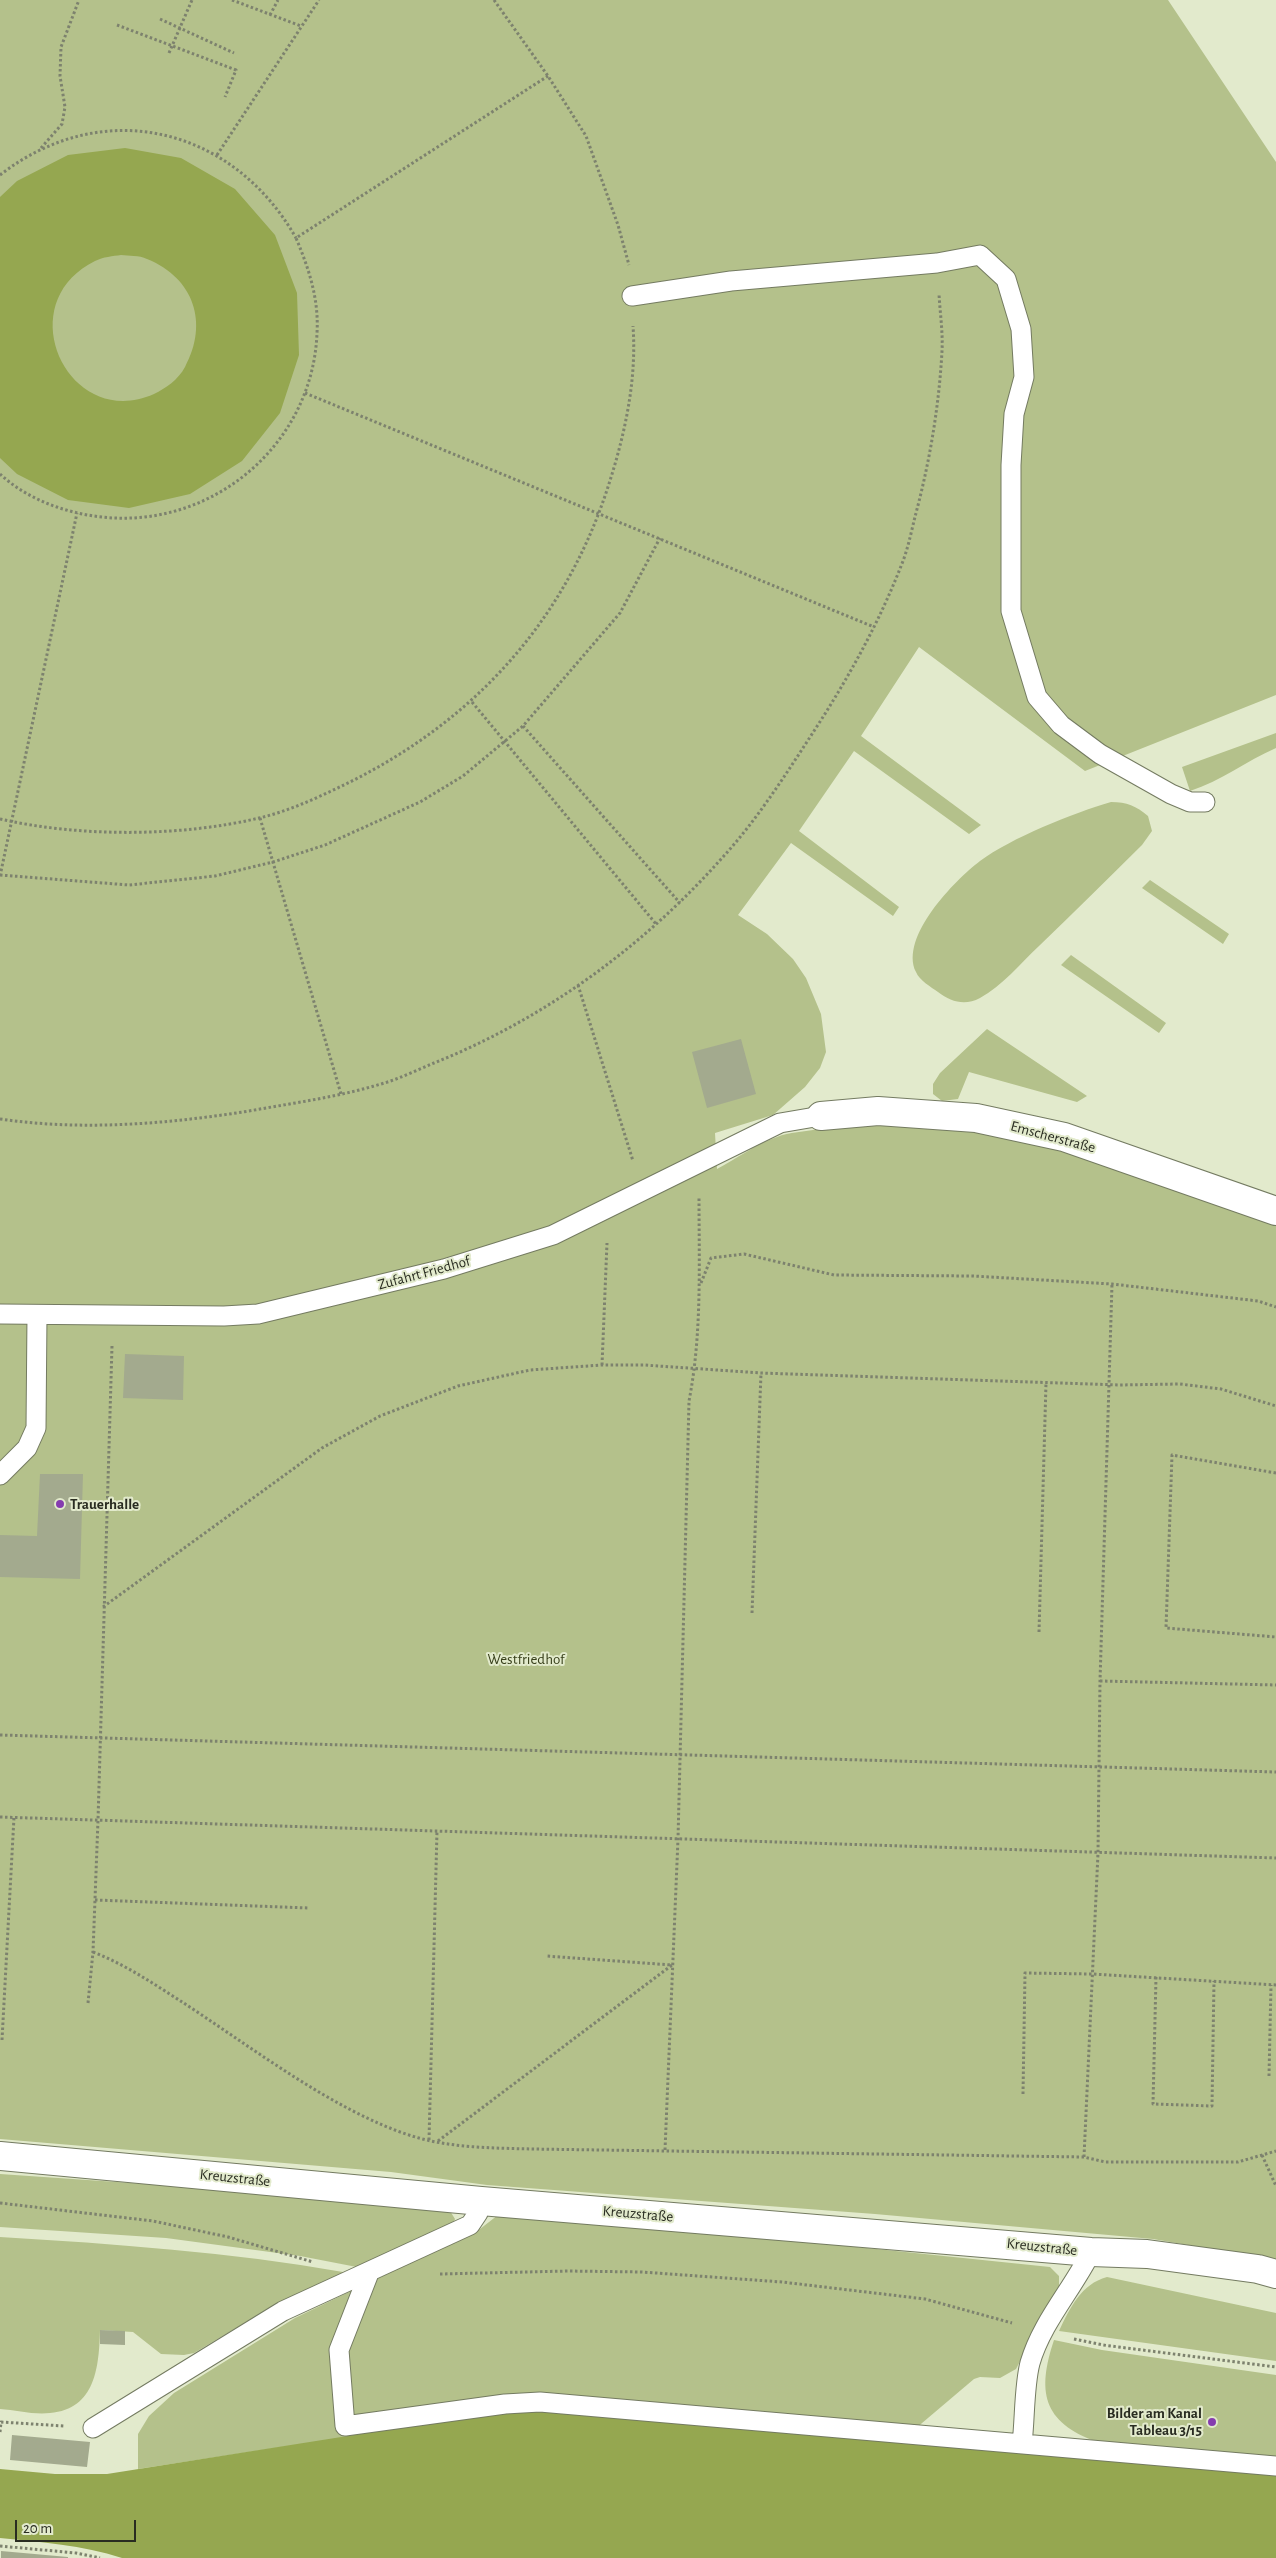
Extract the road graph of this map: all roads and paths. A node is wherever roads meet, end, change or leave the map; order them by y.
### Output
1 (79, 0) edge
2 (192, 0) edge
3 (232, 0) edge
4 (278, 0) edge
5 (319, 0) edge
6 (494, 0) edge
7 (270, 15) junction
8 (160, 19) dead end
9 (117, 25) dead end
10 (301, 26) junction
11 (179, 29) junction
12 (172, 46) junction
13 (169, 53) dead end
14 (234, 53) dead end
15 (548, 76) junction
16 (225, 97) dead end
17 (40, 149) junction
18 (217, 155) junction
19 (0, 175) edge
20 (296, 238) junction
21 (937, 263) junction
22 (632, 296) junction
23 (305, 393) junction
24 (0, 474) edge
25 (78, 513) junction
26 (600, 513) junction
27 (660, 538) junction
28 (874, 627) junction
29 (472, 702) junction
30 (523, 726) junction
31 (504, 740) junction
32 (1206, 802) dead end
33 (260, 818) junction
34 (0, 819) edge
35 (12, 822) junction
36 (273, 862) junction
37 (0, 876) edge
38 (680, 903) junction
39 (656, 924) junction
40 (578, 985) junction
41 (341, 1094) junction
42 (821, 1116) joint
43 (0, 1119) edge
44 (699, 1162) junction
45 (642, 1190) junction
46 (609, 1207) junction
47 (1276, 1211) edge
48 (1112, 1284) junction
49 (700, 1287) junction
50 (1276, 1307) edge
51 (0, 1314) edge
52 (37, 1315) junction
53 (114, 1316) junction
54 (602, 1365) junction
55 (696, 1367) junction
56 (761, 1374) junction
57 (1046, 1383) junction
58 (1109, 1385) junction
59 (1276, 1406) edge
60 (1276, 1473) edge
61 (0, 1475) edge
62 (103, 1607) junction
63 (752, 1613) dead end
64 (1039, 1632) dead end
65 (1276, 1636) edge
66 (1100, 1681) junction
67 (1276, 1685) edge
68 (0, 1735) edge
69 (100, 1738) junction
70 (678, 1754) junction
71 (1100, 1767) junction
72 (1276, 1772) edge
73 (0, 1817) edge
74 (14, 1817) junction
75 (98, 1820) junction
76 (437, 1831) junction
77 (678, 1839) junction
78 (1098, 1853) junction
79 (1276, 1858) edge
80 (95, 1900) junction
81 (309, 1908) dead end
82 (93, 1952) junction
83 (546, 1956) dead end
84 (672, 1964) junction
85 (1092, 1974) junction
86 (1156, 1977) junction
87 (1214, 1981) junction
88 (1271, 1985) junction
89 (1276, 1985) edge
90 (88, 2003) dead end
91 (2, 2040) dead end
92 (1269, 2076) dead end
93 (1023, 2094) dead end
94 (429, 2140) junction
95 (437, 2142) junction
96 (665, 2150) junction
97 (1276, 2151) edge
98 (0, 2156) edge
99 (1262, 2156) junction
100 (1084, 2157) junction
101 (1276, 2186) edge
102 (481, 2202) junction
103 (0, 2203) edge
104 (1091, 2252) junction
105 (317, 2263) dead end
106 (369, 2273) junction
107 (438, 2274) dead end
108 (1276, 2274) edge
109 (1043, 2332) junction
110 (1276, 2367) edge
111 (93, 2428) joint
112 (0, 2432) edge
113 (1022, 2444) junction
114 (1276, 2466) edge
115 (0, 2546) edge
116 (100, 2558) edge

1 - 17 path
2 - 11 path
3 - 7 path
4 - 7 path
5 - 10 path
6 - 15 path
7 - 10 path
8 - 11 path
9 - 12 path
10 - 18 path
11 - 12 path
11 - 14 path
12 - 13 path
12 - 16 path
15 - 20 path
15 - 22 path
17 - 18 path
17 - 19 path
18 - 20 path
20 - 23 path
21 - 22 lane
21 - 28 path
21 - 32 lane
22 - 26 path
23 - 25 path
23 - 26 path
24 - 25 path
25 - 35 path
26 - 27 path
26 - 29 path
27 - 28 path
27 - 30 path
28 - 38 path
29 - 31 path
29 - 33 path
30 - 31 path
30 - 38 path
31 - 36 path
31 - 39 path
33 - 35 path
33 - 36 path
34 - 35 path
35 - 37 path
36 - 37 path
36 - 41 path
38 - 39 path
39 - 40 path
40 - 41 path
40 - 45 path
41 - 43 path
42 - 44 lane, Zufahrt Friedhof
42 - 47 street, Emscherstraße
44 - 45 lane, Zufahrt Friedhof
44 - 49 path
45 - 46 lane, Zufahrt Friedhof
46 - 53 lane, Zufahrt Friedhof
46 - 54 path
48 - 49 path
48 - 50 path
48 - 58 path
49 - 55 path
51 - 52 lane, Zufahrt Friedhof
52 - 53 lane, Zufahrt Friedhof
52 - 61 lane
53 - 62 path
54 - 55 path
54 - 62 path
55 - 56 path
55 - 70 path
56 - 57 path
56 - 63 path
57 - 58 path
57 - 64 path
58 - 59 path
58 - 66 path
60 - 65 path
62 - 69 path
66 - 67 path
66 - 71 path
68 - 69 path
69 - 70 path
69 - 75 path
70 - 71 path
70 - 77 path
71 - 72 path
71 - 78 path
73 - 74 path
74 - 75 path
74 - 91 path
75 - 76 path
75 - 80 path
76 - 77 path
76 - 94 path
77 - 78 path
77 - 84 path
78 - 79 path
78 - 85 path
80 - 81 path
80 - 82 path
82 - 90 path
82 - 94 path
83 - 84 path
84 - 95 path
84 - 96 path
85 - 86 path
85 - 93 path
85 - 100 path
86 - 87 path
86 - 87 path
87 - 88 path
88 - 89 path
88 - 92 path
94 - 95 path
95 - 96 path
96 - 100 path
97 - 99 path
98 - 102 street, Kreuzstraße
99 - 100 path
99 - 101 path
102 - 104 street, Kreuzstraße
102 - 106 lane
103 - 105 path
104 - 108 street, Kreuzstraße
104 - 109 lane
106 - 111 lane
106 - 113 lane
107 - 109 path
109 - 110 path
109 - 113 lane
111 - 112 path
113 - 114 lane
115 - 116 path

